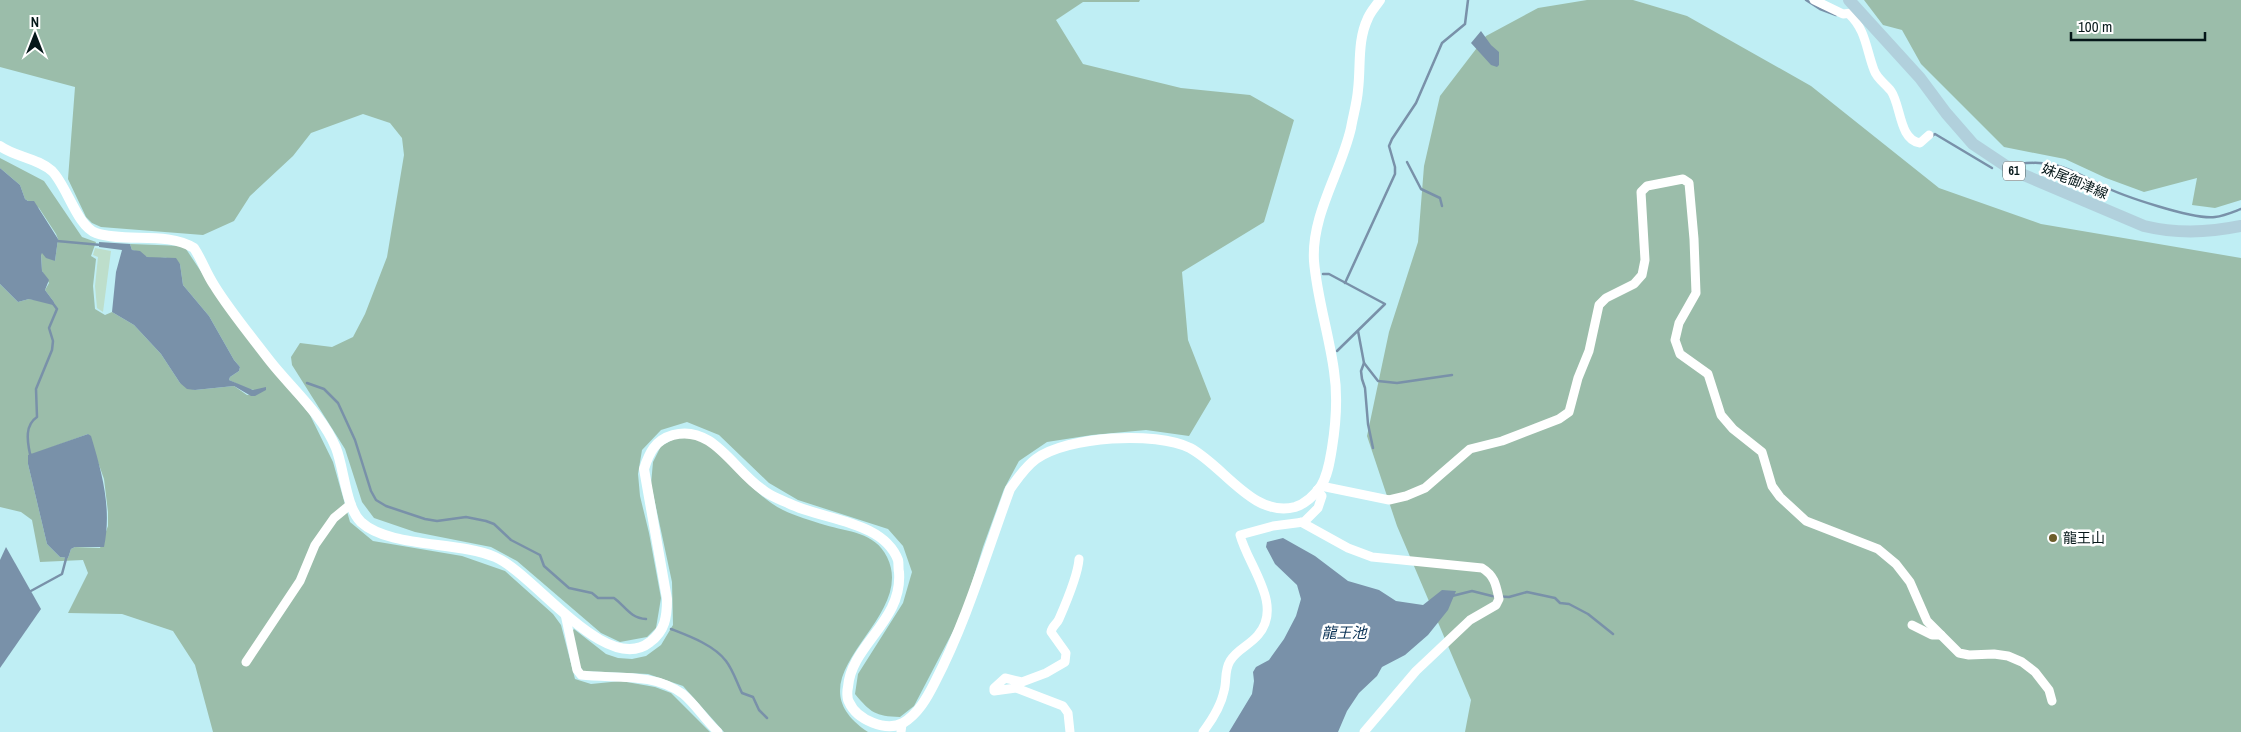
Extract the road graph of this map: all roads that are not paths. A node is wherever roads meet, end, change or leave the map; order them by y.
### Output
1 (1380, 0) edge
2 (1814, 0) edge
3 (1849, 0) edge
4 (1853, 12) junction
5 (1929, 135) dead end
6 (0, 146) edge
7 (2241, 226) edge
8 (1319, 488) junction
9 (351, 504) junction
10 (1301, 522) junction
11 (1079, 558) dead end
12 (565, 614) junction
13 (1912, 625) dead end
14 (1941, 635) junction
15 (246, 662) dead end
16 (2052, 701) dead end
17 (901, 728) edge
18 (718, 732) edge
19 (1070, 732) edge
20 (1204, 732) edge
21 (1364, 732) edge

1 - 8 street
2 - 4 street
3 - 4 main road, 妹尾御津線 / 61
4 - 5 street
4 - 7 main road, 妹尾御津線 / 61
6 - 9 street
8 - 10 street
8 - 14 street
8 - 17 street
9 - 12 street
9 - 15 street
10 - 20 street
10 - 21 street
11 - 19 street
12 - 17 street
12 - 18 street
13 - 14 street
14 - 16 street

